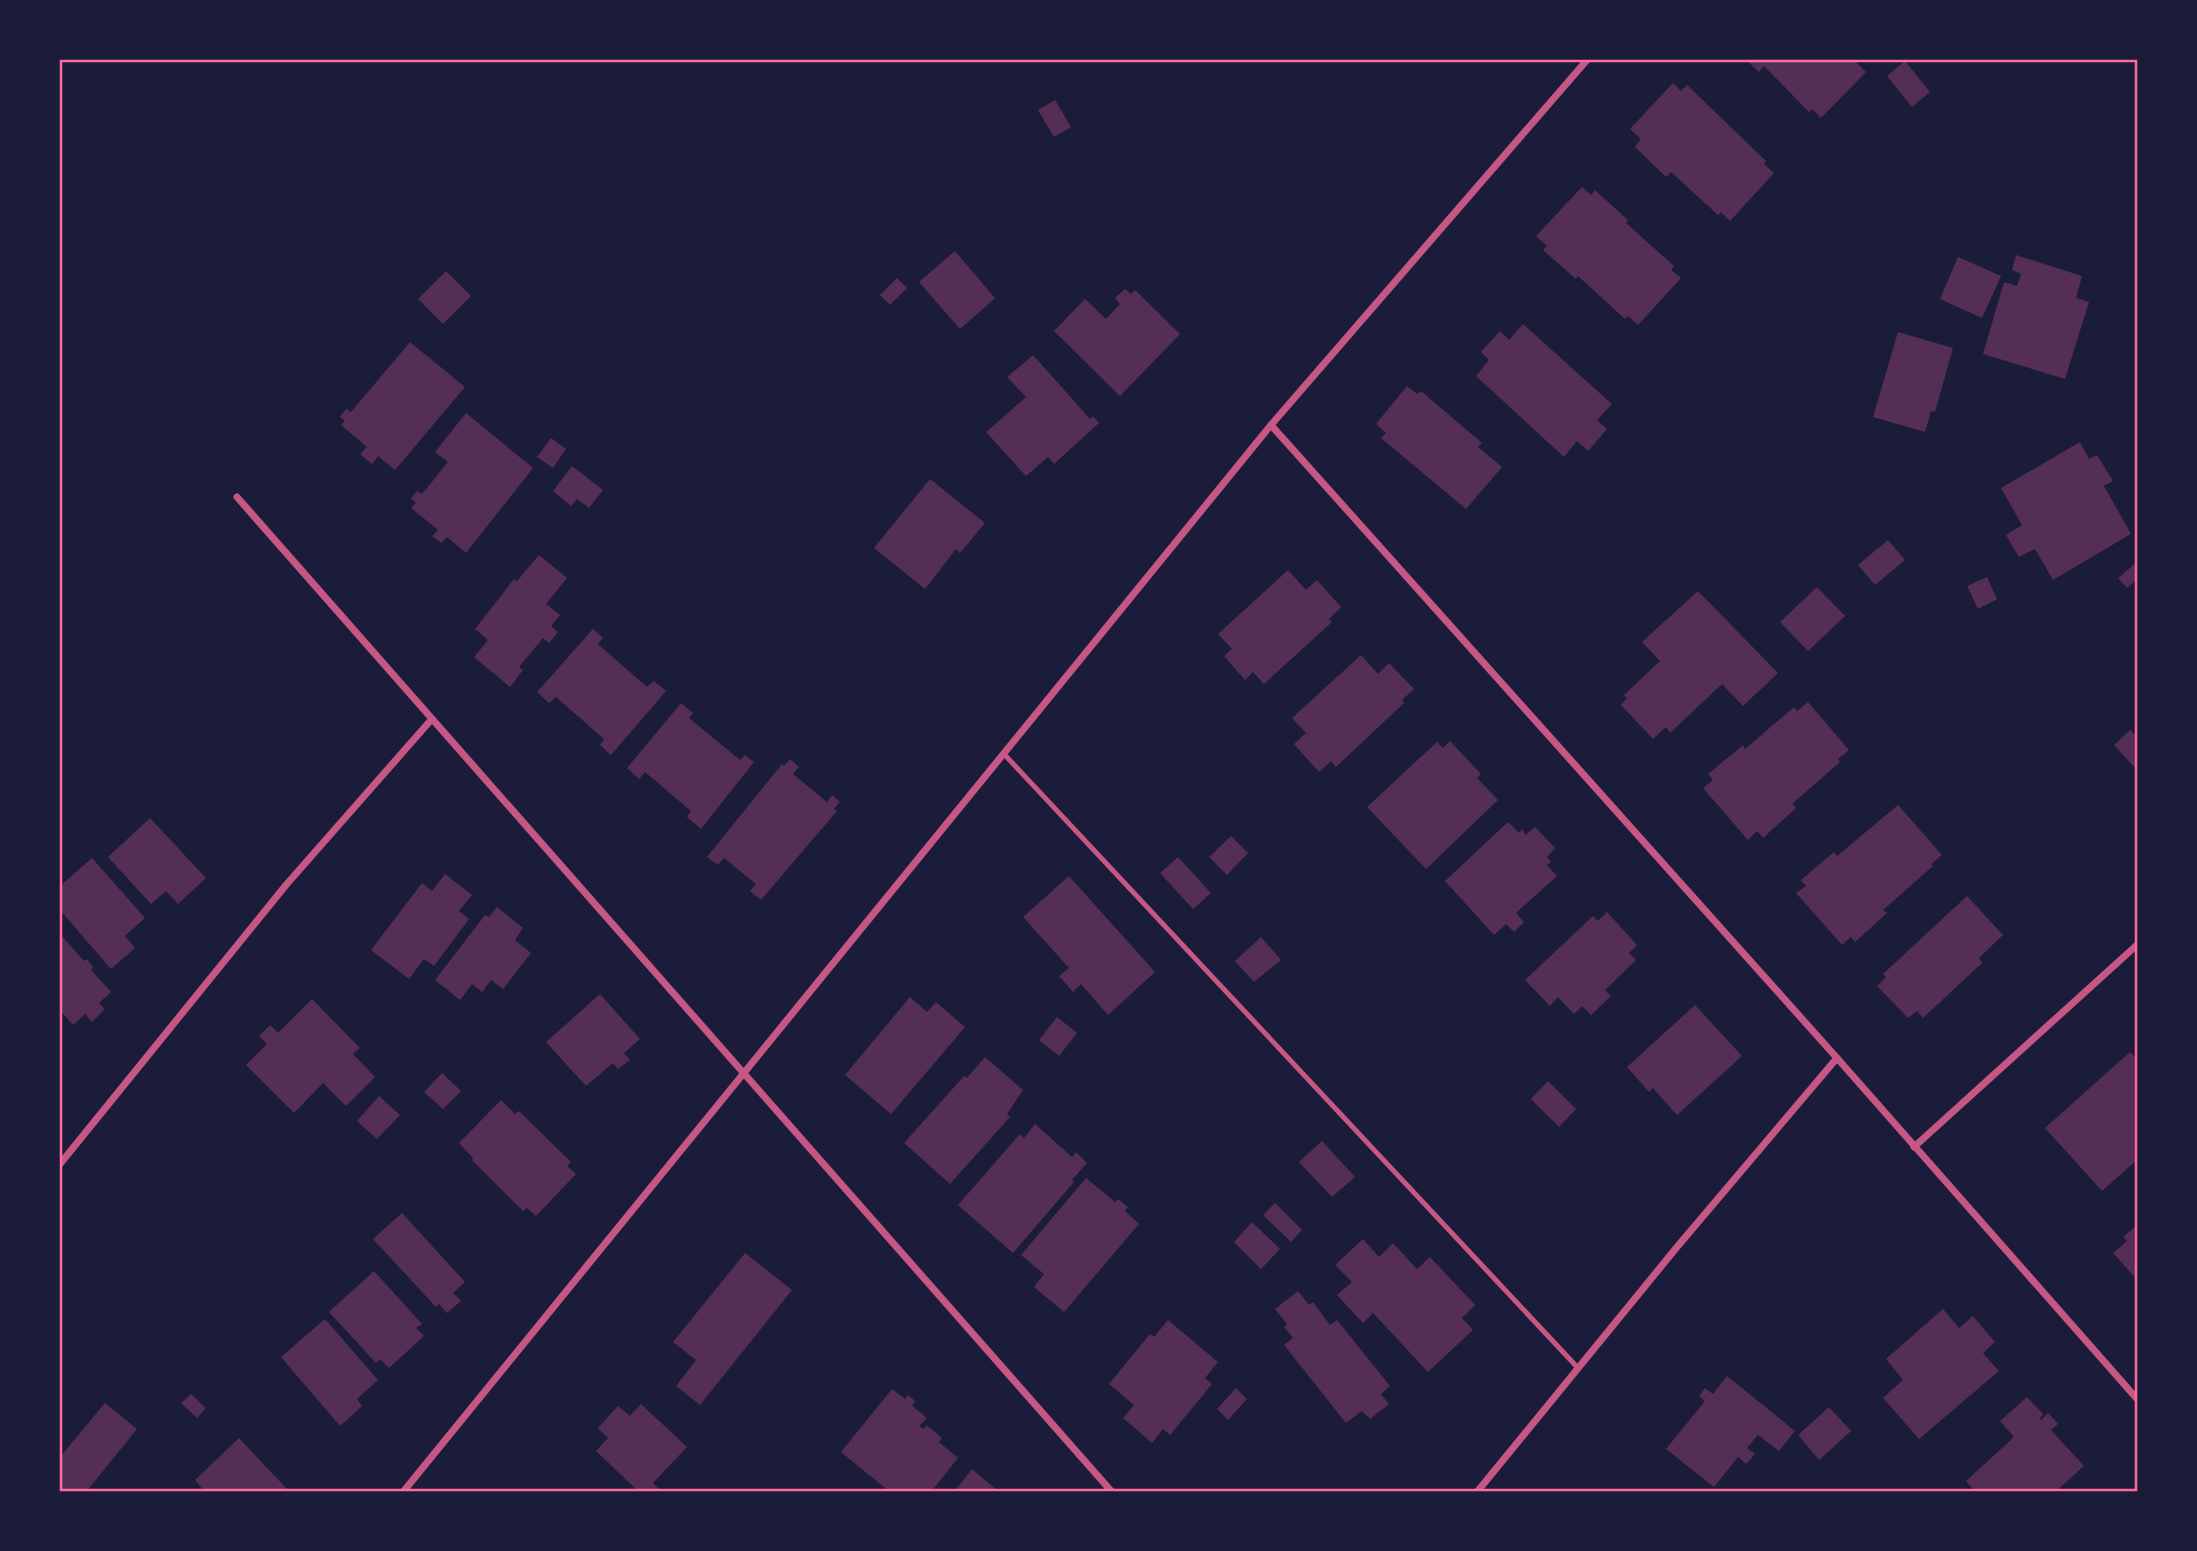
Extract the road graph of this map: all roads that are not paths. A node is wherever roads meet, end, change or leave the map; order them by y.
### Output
1 (1587, 60) edge
2 (1271, 425) junction
3 (237, 497) dead end
4 (431, 720) junction
5 (1004, 754) junction
6 (2137, 944) edge
7 (1837, 1058) junction
8 (745, 1075) junction
9 (1914, 1147) junction
10 (60, 1164) edge
11 (1578, 1368) junction
12 (2137, 1400) edge
13 (403, 1492) edge
14 (1112, 1492) edge
15 (1477, 1492) edge

1 - 2 street
2 - 5 street
2 - 7 street
3 - 4 street
4 - 8 street
4 - 10 street
5 - 8 street
5 - 11 lane
6 - 9 street
7 - 9 street
7 - 11 street
8 - 13 street
8 - 14 street
9 - 12 street
11 - 15 street

